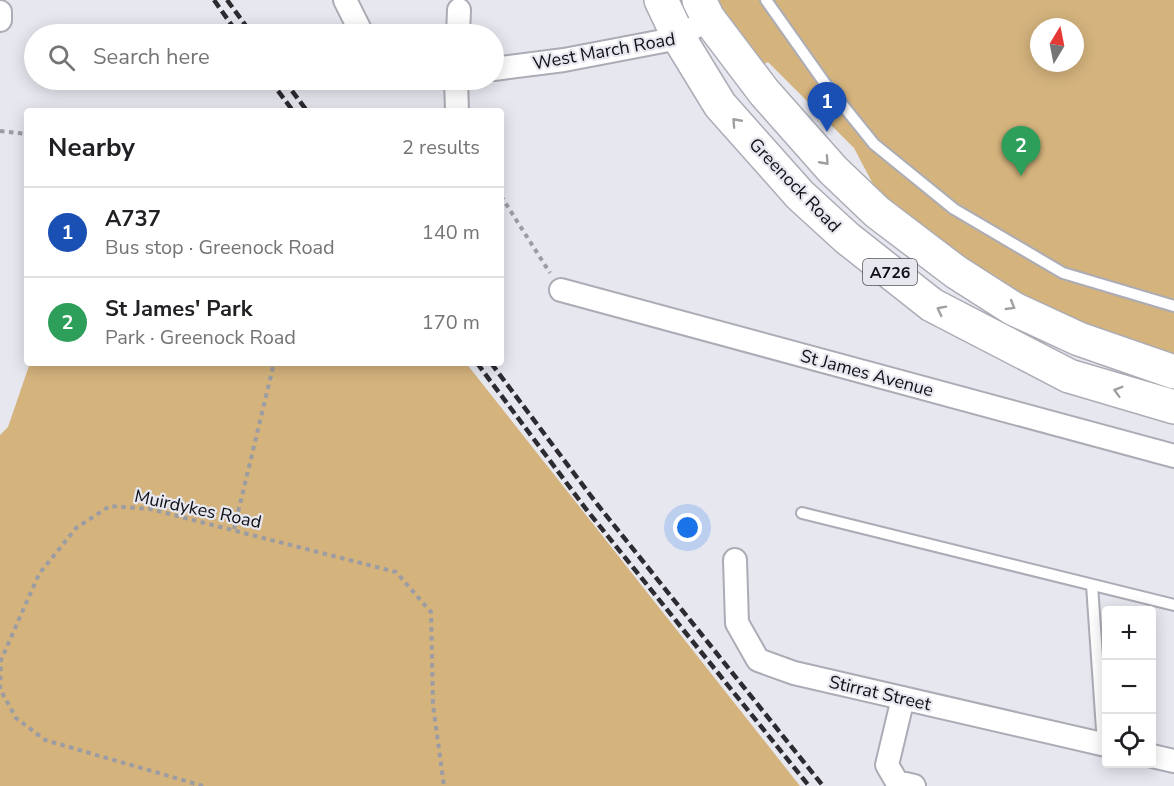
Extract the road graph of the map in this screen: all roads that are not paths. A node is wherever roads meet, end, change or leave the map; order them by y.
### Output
1 (7, 0) edge
2 (345, 0) edge
3 (661, 0) edge
4 (766, 0) edge
5 (0, 4) edge
6 (459, 9) dead end
7 (704, 9) edge
8 (0, 12) edge
9 (0, 21) edge
10 (357, 24) edge
11 (458, 24) edge
12 (679, 38) junction
13 (504, 68) edge
14 (456, 90) edge
15 (457, 108) edge
16 (561, 290) road end
17 (1174, 306) edge
18 (1174, 372) edge
19 (1174, 407) edge
20 (1174, 456) edge
21 (802, 513) dead end
22 (735, 560) dead end
23 (1092, 585) junction
24 (1174, 604) edge
25 (903, 698) junction
26 (1102, 714) edge
27 (1102, 744) edge
28 (1156, 757) edge
29 (1174, 761) edge
30 (914, 786) edge

1 - 5 street
2 - 10 street
3 - 12 main road, Greenock Road / A726
4 - 17 lane
6 - 11 street
7 - 12 street, West March Road
7 -> 18 main road, A726
8 - 9 street
12 - 13 street, West March Road
19 -> 12 main road, Greenock Road / A726
14 - 15 street
16 - 20 street, St James Avenue
21 - 23 lane
22 - 25 street, Stirrat Street
23 - 24 lane
23 - 26 lane
25 - 27 street, Stirrat Street
25 - 30 street
28 - 29 street

